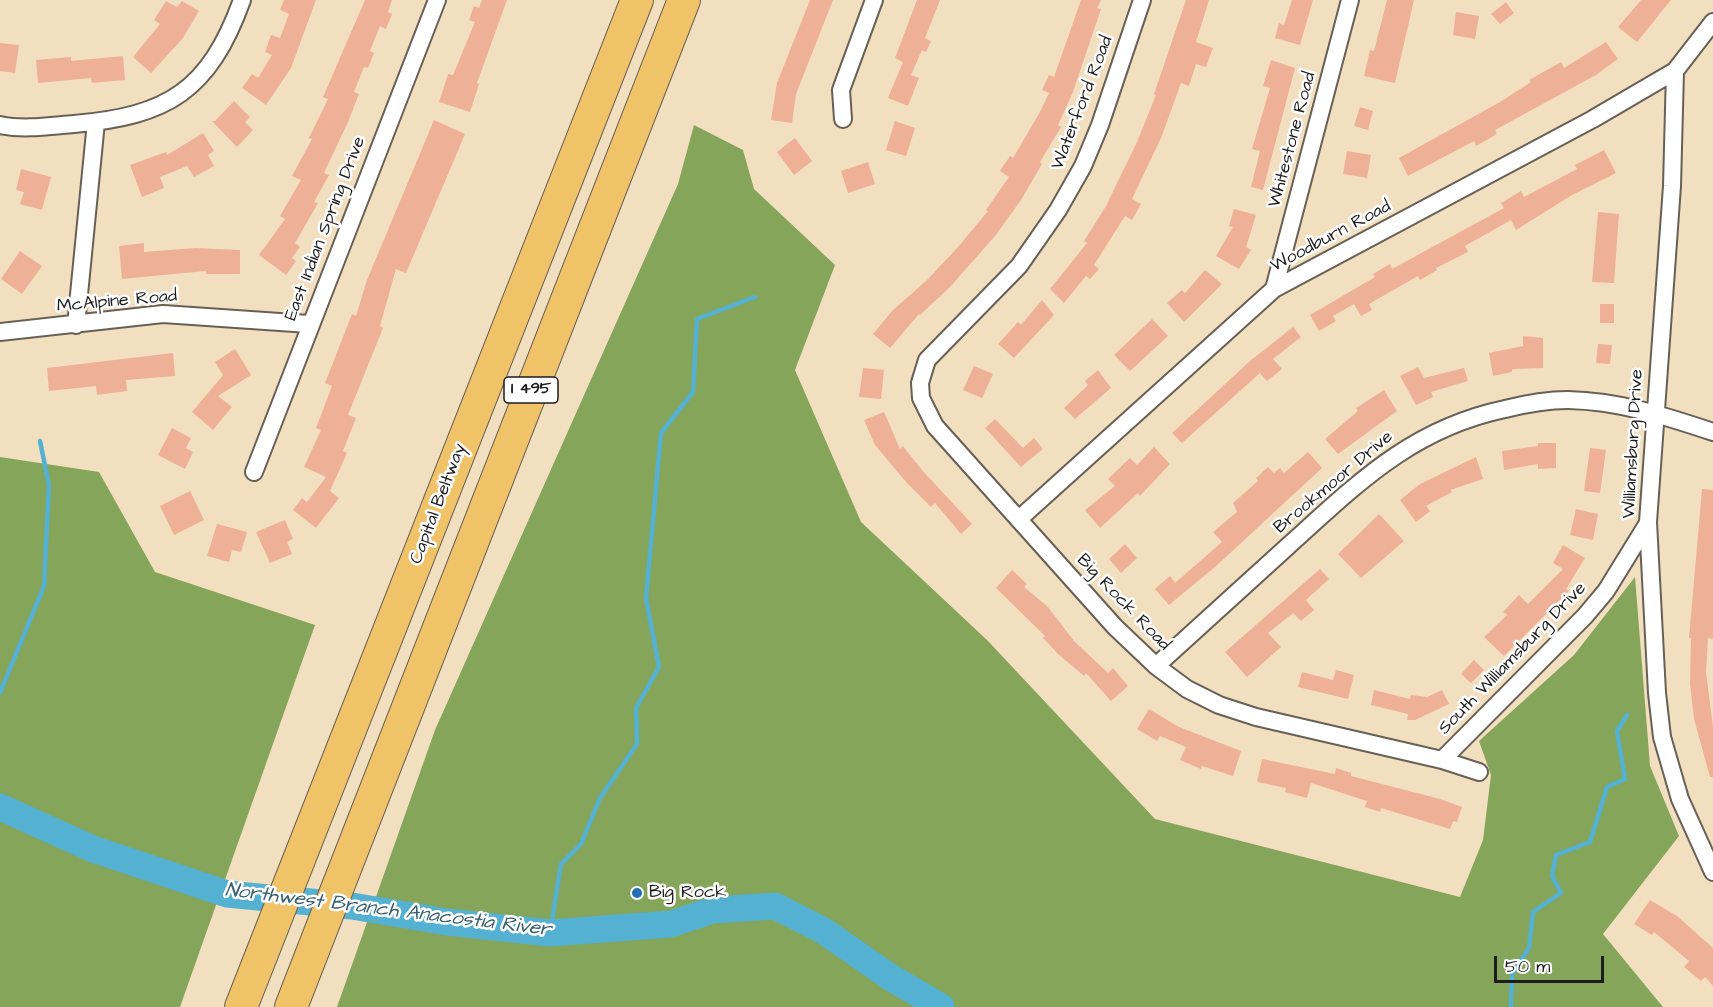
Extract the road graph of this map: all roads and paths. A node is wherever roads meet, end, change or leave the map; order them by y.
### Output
1 (242, 0) edge
2 (436, 0) edge
3 (637, 0) edge
4 (684, 0) edge
5 (874, 0) edge
6 (1142, 0) edge
7 (1350, 0) edge
8 (1713, 22) edge
9 (1675, 71) junction
10 (843, 119) dead end
11 (96, 122) junction
12 (0, 125) edge
13 (1274, 289) junction
14 (309, 324) junction
15 (76, 325) junction
16 (0, 332) edge
17 (920, 383) joint
18 (1655, 413) junction
19 (1713, 432) edge
20 (254, 472) dead end
21 (1019, 519) junction
22 (1648, 522) junction
23 (1156, 666) junction
24 (1442, 759) junction
25 (1479, 772) dead end
26 (1713, 872) edge
27 (241, 1007) edge
28 (291, 1007) edge

1 - 11 street
2 - 14 street, East Indian Spring Drive
3 - 27 highway, Capital Beltway / I 495
4 - 28 highway, I 495
5 - 10 street
6 - 17 street, Waterford Road
7 - 13 street, Whitestone Road
8 - 9 street
9 - 13 street, Woodburn Road
9 - 18 street, Williamsburg Drive
11 - 12 street
11 - 15 street
13 - 21 street, Woodburn Road
14 - 15 street, McAlpine Road
14 - 20 street, East Indian Spring Drive
15 - 16 street, McAlpine Road
17 - 21 street, Big Rock Road
18 - 19 street, Brookmoor Drive
18 - 22 street, Williamsburg Drive
18 - 23 street, Brookmoor Drive
21 - 23 street, Big Rock Road
22 - 24 street, South Williamsburg Drive
22 - 26 street, Williamsburg Drive
23 - 24 street, Big Rock Road
24 - 25 street, Big Rock Road

